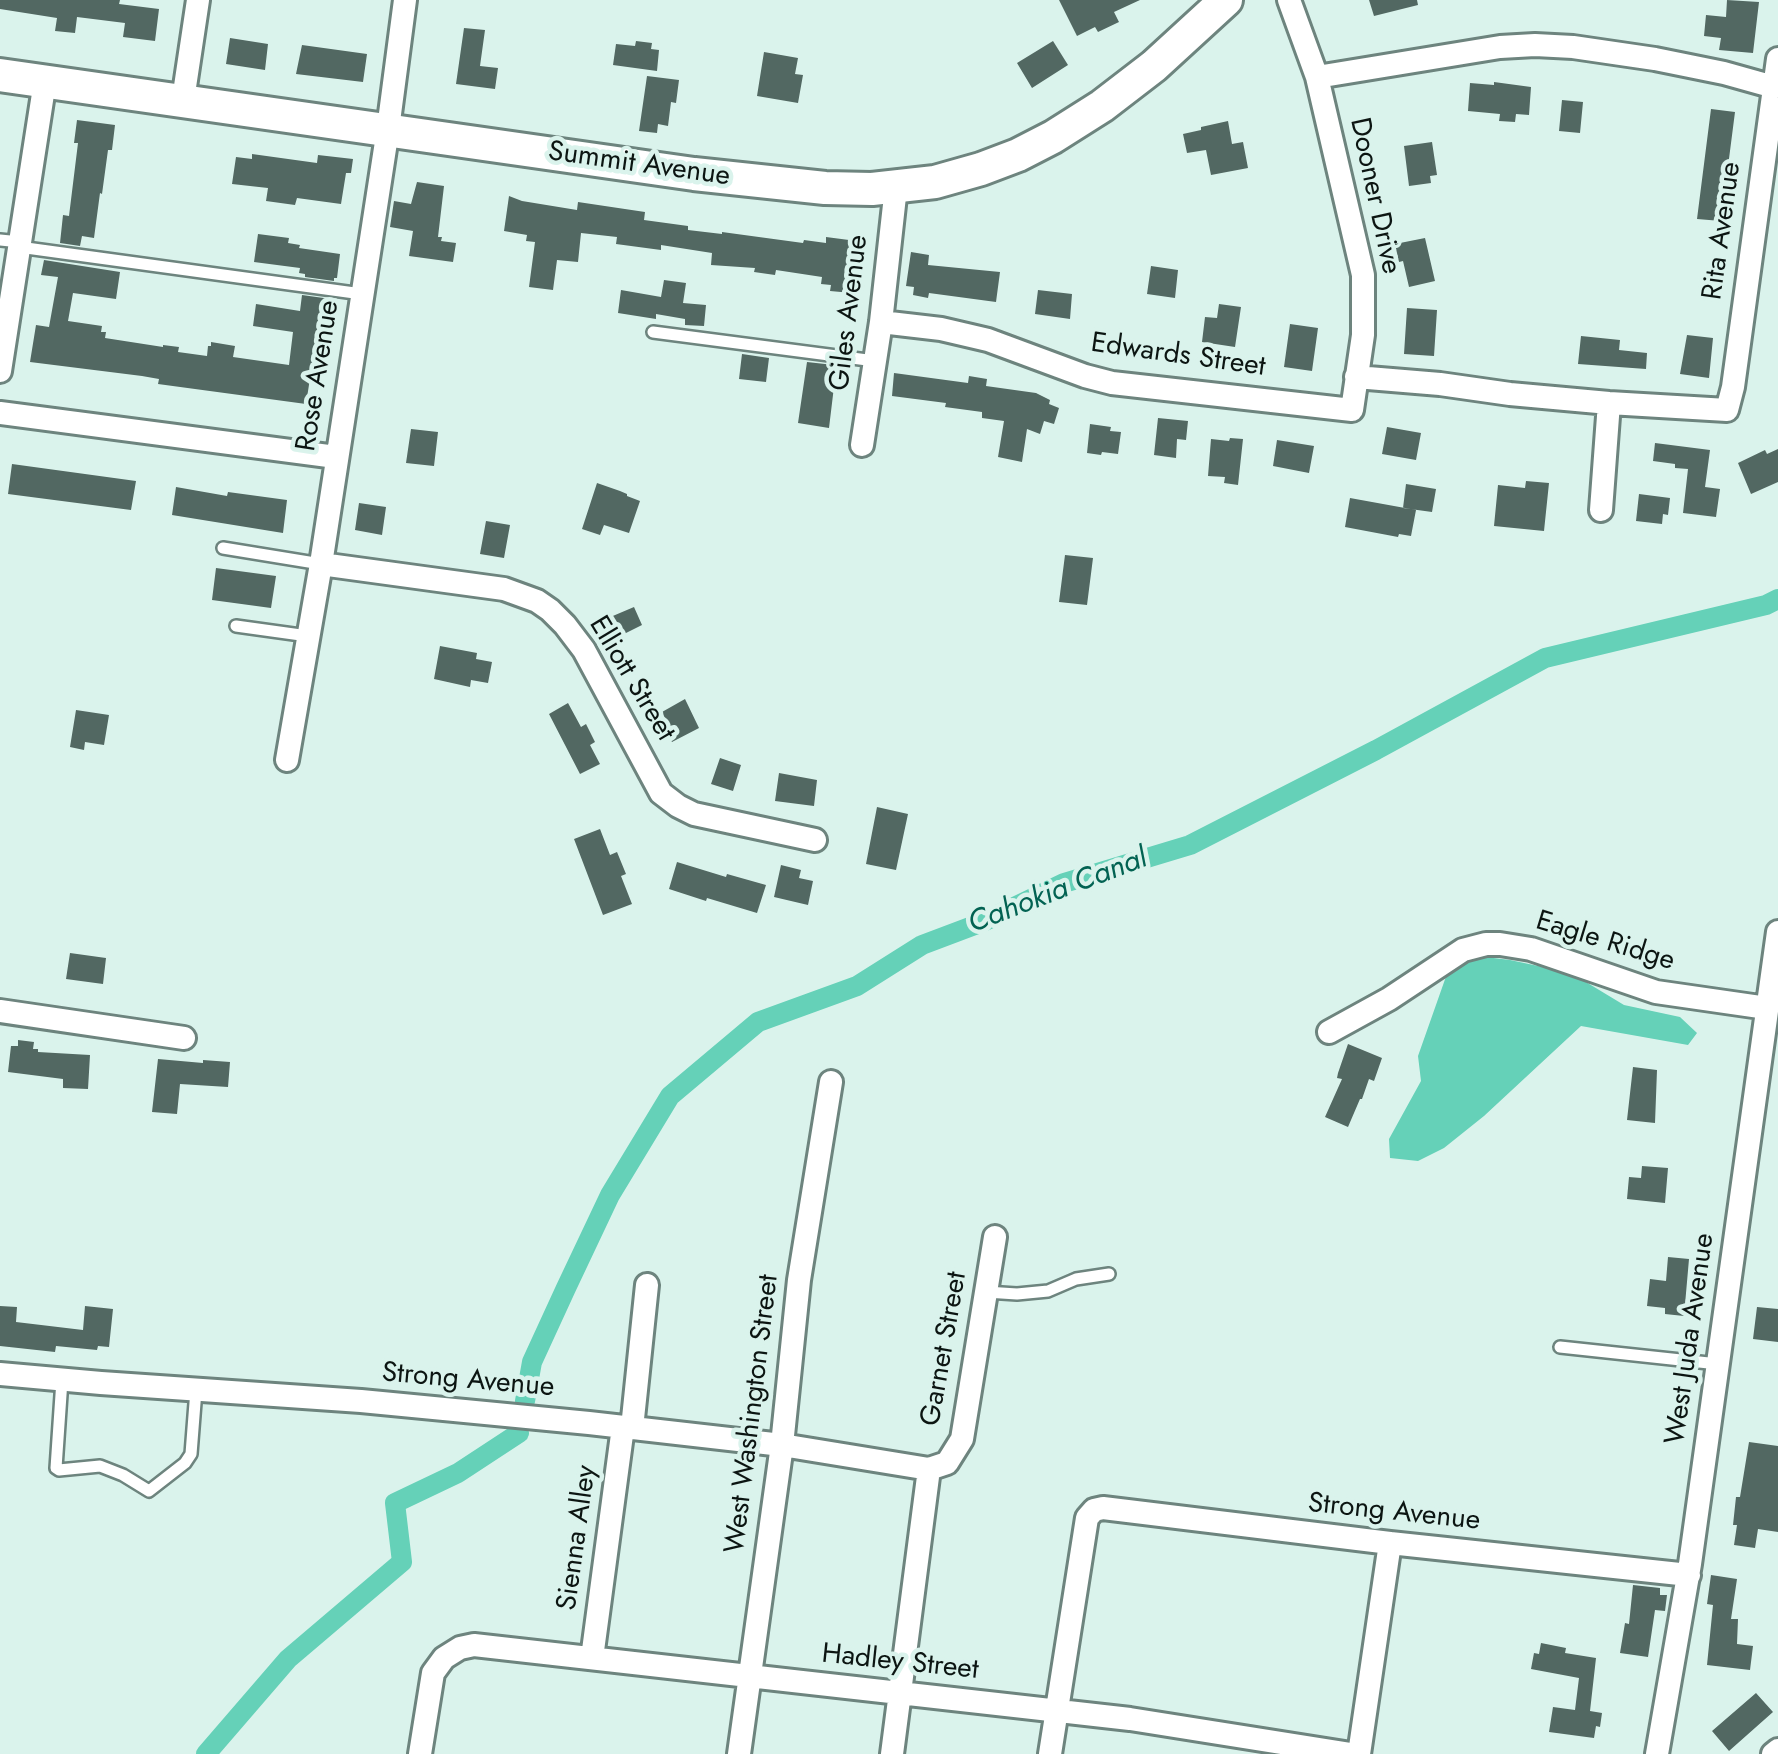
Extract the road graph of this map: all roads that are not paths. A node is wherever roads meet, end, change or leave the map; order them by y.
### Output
1 (198, 0) edge
2 (404, 0) edge
3 (1226, 0) edge
4 (1289, 0) edge
5 (1778, 59) edge
6 (0, 75) edge
7 (1317, 77) junction
8 (45, 81) junction
9 (1774, 86) junction
10 (183, 100) junction
11 (388, 129) junction
12 (896, 188) junction
13 (13, 243) edge
14 (362, 294) junction
15 (881, 322) junction
16 (653, 332) dead end
17 (875, 361) junction
18 (0, 372) edge
19 (1356, 378) junction
20 (1609, 403) junction
21 (1352, 410) joint
22 (0, 413) edge
23 (862, 445) dead end
24 (336, 457) junction
25 (1601, 510) dead end
26 (223, 548) dead end
27 (321, 564) junction
28 (236, 626) dead end
29 (308, 636) junction
30 (287, 760) dead end
31 (814, 840) dead end
32 (1778, 932) edge
33 (1767, 1008) junction
34 (0, 1012) edge
35 (1329, 1032) dead end
36 (184, 1038) dead end
37 (831, 1082) dead end
38 (1767, 1084) edge
39 (995, 1236) dead end
40 (1110, 1274) dead end
41 (648, 1286) dead end
42 (986, 1292) junction
43 (1560, 1347) dead end
44 (1718, 1364) junction
45 (0, 1374) edge
46 (62, 1380) junction
47 (196, 1390) junction
48 (628, 1427) junction
49 (782, 1445) junction
50 (929, 1469) junction
51 (1390, 1543) junction
52 (1689, 1575) junction
53 (592, 1658) junction
54 (749, 1676) junction
55 (901, 1694) junction
56 (1057, 1711) junction
57 (420, 1754) edge
58 (739, 1754) edge
59 (892, 1754) edge
60 (1050, 1754) edge
61 (1351, 1754) edge
62 (1359, 1754) edge
63 (1658, 1754) edge

1 - 10 street
2 - 11 street, Rose Avenue
3 - 12 street, Summit Avenue
4 - 7 street, Dooner Drive
5 - 9 street, Rita Avenue
6 - 8 street, Summit Avenue
7 - 9 street
7 - 19 street, Dooner Drive
8 - 10 street, Summit Avenue
8 - 13 street
9 - 20 street, Rita Avenue
10 - 11 street, Summit Avenue
11 - 12 street, Summit Avenue
11 - 14 street, Rose Avenue
12 - 15 street, Giles Avenue
13 - 14 lane
13 - 18 street
14 - 24 street, Rose Avenue
15 - 17 street, Giles Avenue
15 - 21 street, Edwards Street
16 - 17 lane
17 - 23 street, Giles Avenue
19 - 20 street
19 - 21 street, Dooner Drive
20 - 25 street
22 - 24 street
24 - 27 street, Rose Avenue
26 - 27 lane
27 - 29 street, Rose Avenue
27 - 31 street, Elliott Street
28 - 29 lane
29 - 30 street, Rose Avenue
32 - 33 street, West Juda Avenue
33 - 35 street, Eagle Ridge
33 - 38 street, West Juda Avenue
34 - 36 street
37 - 49 street, West Washington Street
38 - 44 street, West Juda Avenue
39 - 42 street, Garnet Street
40 - 42 lane
41 - 48 street, Sienna Alley
42 - 50 street, Garnet Street
43 - 44 lane
44 - 52 street, West Juda Avenue
45 - 46 street, Strong Avenue
46 - 47 street, Strong Avenue
46 - 47 lane
47 - 48 street, Strong Avenue
48 - 49 street, Strong Avenue
48 - 53 street, Sienna Alley
49 - 50 street, Strong Avenue
49 - 54 street, West Washington Street
50 - 55 street
51 - 52 street, Strong Avenue
51 - 56 street, Strong Avenue
51 - 62 street
52 - 63 street, West Juda Avenue
53 - 54 street, Hadley Street
53 - 57 street, Hadley Street
54 - 55 street, Hadley Street
54 - 58 street, West Washington Street
55 - 56 street, Hadley Street
55 - 59 street
56 - 60 street
56 - 61 street, Hadley Street

